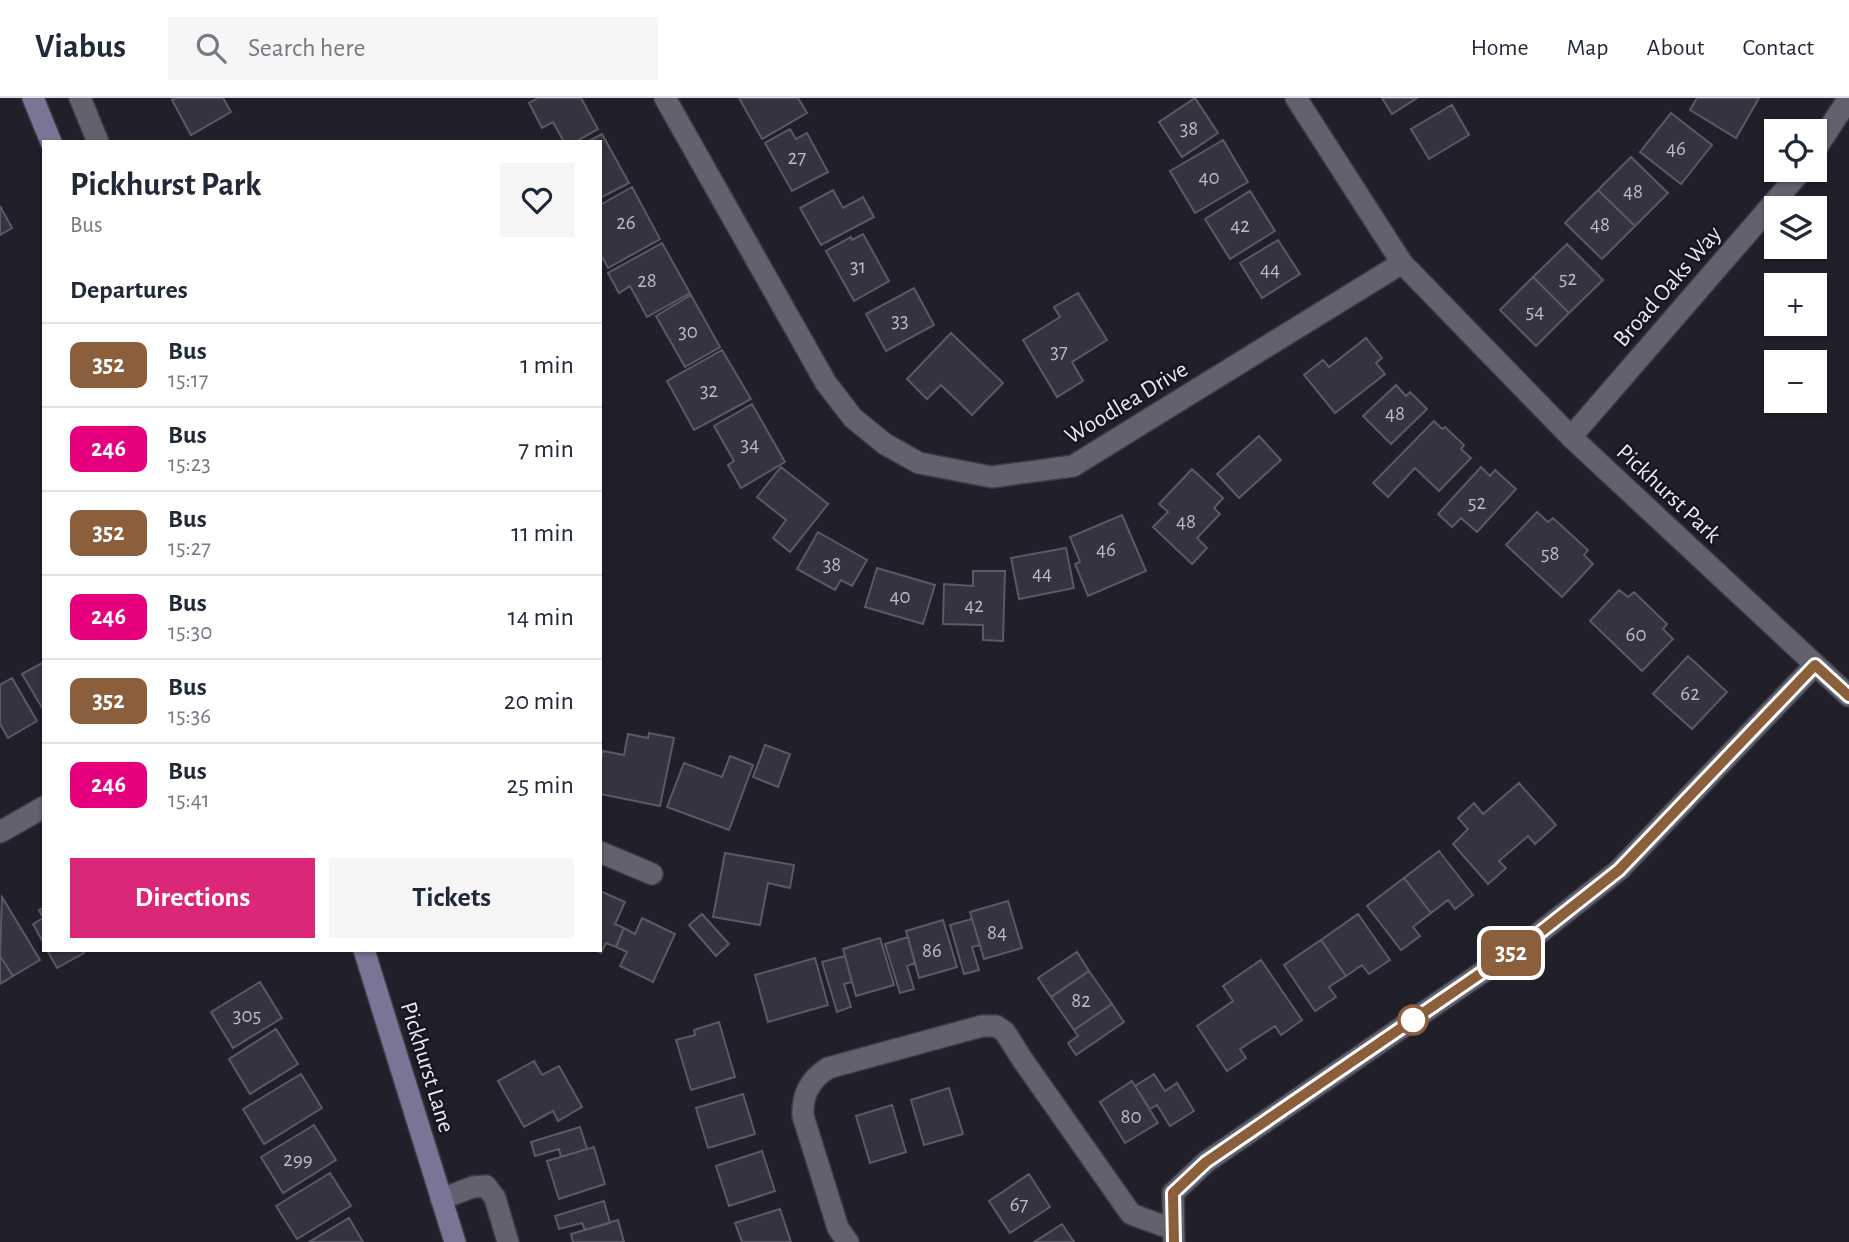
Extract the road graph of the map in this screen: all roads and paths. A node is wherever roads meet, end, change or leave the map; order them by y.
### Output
1 (33, 98) edge
2 (80, 98) edge
3 (665, 98) edge
4 (1296, 98) edge
5 (1849, 98) edge
6 (1827, 132) edge
7 (50, 140) edge
8 (97, 140) edge
9 (1792, 182) edge
10 (1402, 263) junction
11 (1571, 437) junction
12 (1815, 665) junction
13 (1849, 696) edge
14 (42, 808) edge
15 (0, 832) edge
16 (602, 853) edge
17 (652, 874) dead end
18 (366, 952) edge
19 (441, 1199) junction
20 (1173, 1236) edge
21 (455, 1242) edge
22 (508, 1242) edge
23 (848, 1242) edge

1 - 7 main road
2 - 8 street
3 - 10 street, Woodlea Drive
4 - 10 street, Pickhurst Park
5 - 6 street
9 - 11 street, Broad Oaks Way
10 - 11 street, Pickhurst Park
11 - 12 street, Pickhurst Park
12 - 13 street, Pickhurst Park
12 - 20 street
14 - 15 street
16 - 17 street
18 - 19 main road, Pickhurst Lane
19 - 21 main road, Pickhurst Lane
19 - 22 street
20 - 23 street

